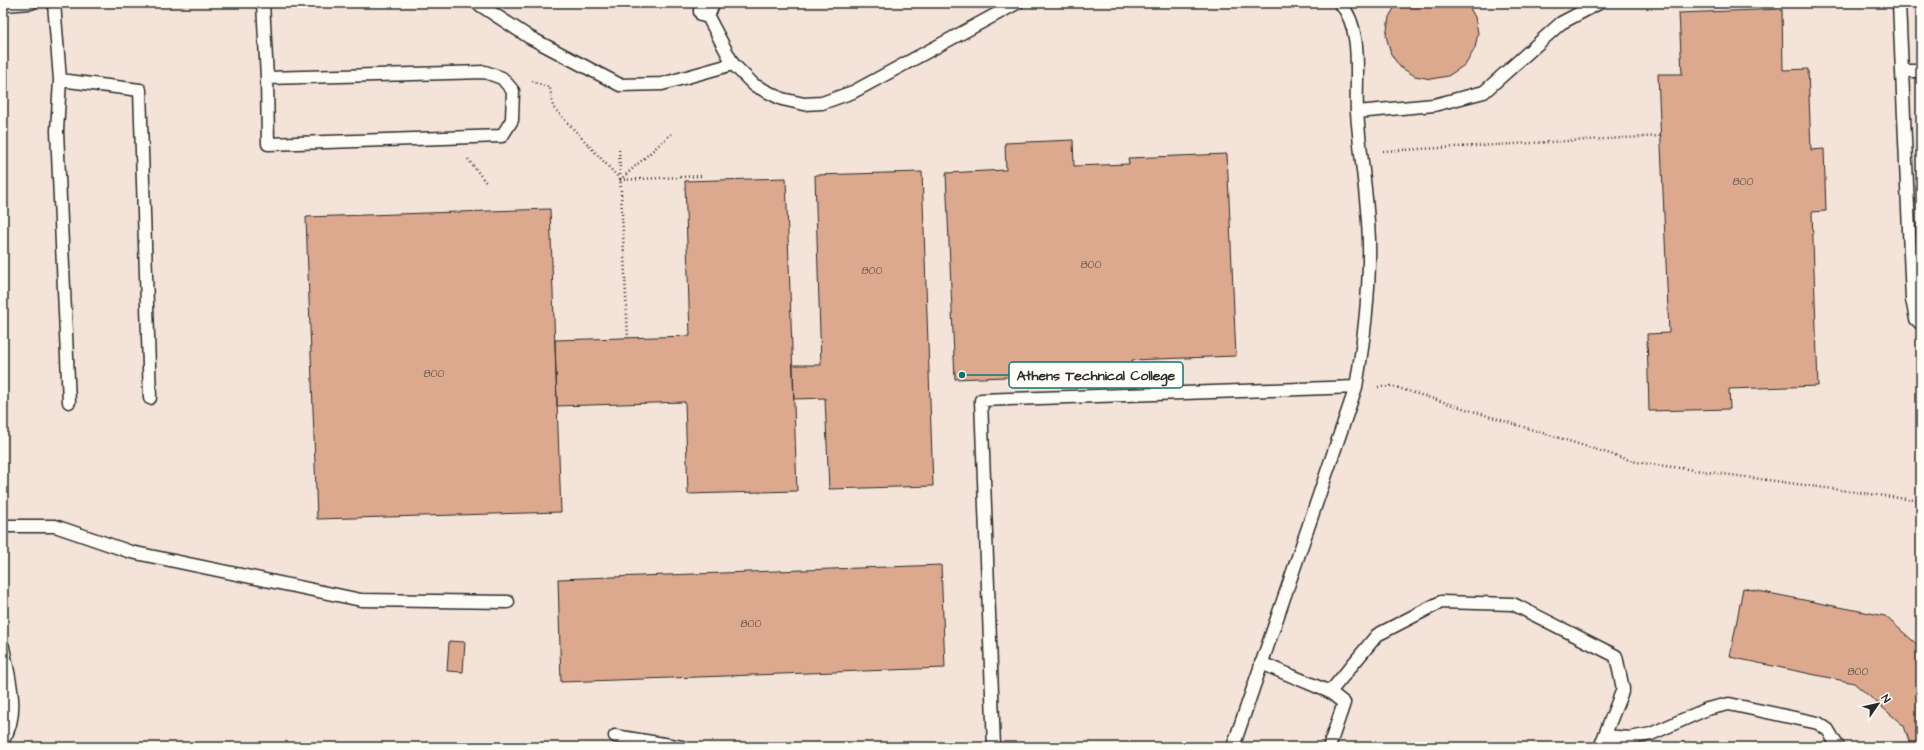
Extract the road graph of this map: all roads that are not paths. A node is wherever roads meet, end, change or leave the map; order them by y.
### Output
1 (32, 3) edge
2 (54, 3) edge
3 (263, 3) edge
4 (477, 3) edge
5 (1017, 3) edge
6 (1340, 3) edge
7 (1599, 3) edge
8 (1900, 3) edge
9 (3, 5) edge
10 (706, 6) edge
11 (733, 64) junction
12 (1903, 71) junction
13 (1921, 71) edge
14 (267, 78) junction
15 (60, 80) junction
16 (1357, 112) junction
17 (1921, 324) edge
18 (1356, 387) junction
19 (150, 398) dead end
20 (68, 402) dead end
21 (3, 526) edge
22 (508, 602) dead end
23 (3, 647) edge
24 (1261, 663) junction
25 (1330, 692) junction
26 (615, 736) dead end
27 (3, 740) edge
28 (1603, 742) edge
29 (682, 747) edge
30 (994, 747) edge
31 (1233, 747) edge
32 (1329, 747) edge
33 (1838, 747) edge

1 - 9 lane
2 - 15 lane
3 - 14 lane
4 - 11 lane
5 - 11 lane
6 - 16 lane
7 - 16 lane
8 - 12 lane
10 - 11 lane
12 - 13 lane
12 - 17 lane
14 - 14 lane
15 - 19 lane
15 - 20 lane
16 - 18 lane
18 - 24 lane
18 - 30 lane
21 - 22 lane
23 - 27 lane
24 - 25 lane
24 - 31 lane
25 - 28 lane
25 - 32 lane
26 - 29 lane
28 - 33 lane

